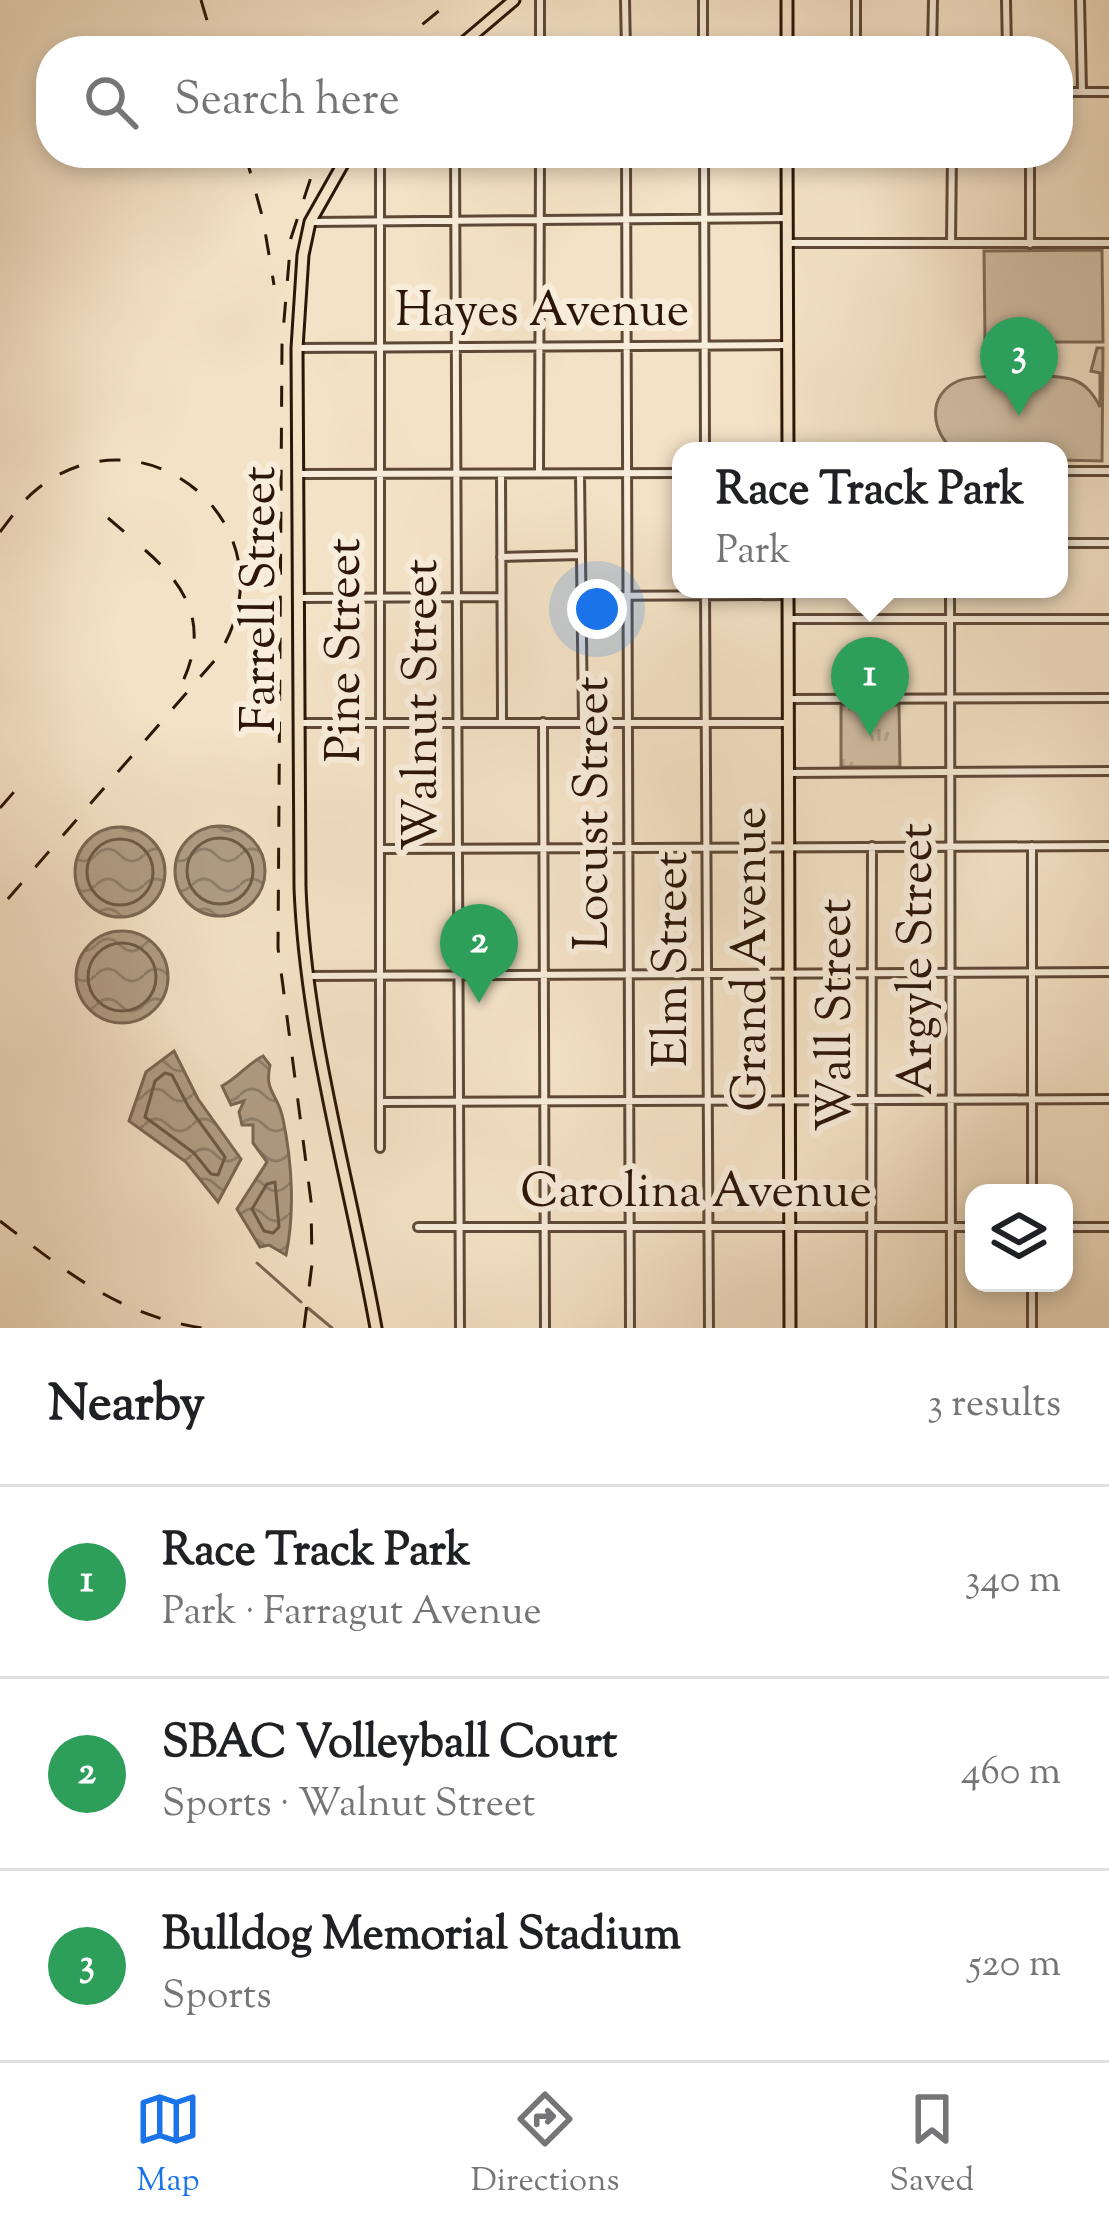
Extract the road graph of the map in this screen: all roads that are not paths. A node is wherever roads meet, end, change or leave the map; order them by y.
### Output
1 (514, 0) edge
2 (540, 0) edge
3 (626, 0) edge
4 (703, 0) edge
5 (787, 0) edge
6 (856, 0) edge
7 (933, 0) edge
8 (1006, 0) edge
9 (1080, 0) edge
10 (472, 36) edge
11 (540, 36) edge
12 (626, 36) edge
13 (703, 36) edge
14 (787, 36) edge
15 (856, 36) edge
16 (932, 36) edge
17 (1007, 36) edge
18 (1073, 91) edge
19 (1082, 91) junction
20 (1109, 92) edge
21 (341, 168) edge
22 (380, 168) edge
23 (455, 168) edge
24 (540, 168) edge
25 (626, 168) edge
26 (704, 168) edge
27 (787, 168) edge
28 (952, 168) edge
29 (1030, 168) edge
30 (704, 218) junction
31 (787, 218) junction
32 (626, 219) junction
33 (455, 220) junction
34 (540, 220) junction
35 (379, 221) junction
36 (310, 222) junction
37 (787, 243) junction
38 (951, 243) junction
39 (1030, 244) junction
40 (1109, 244) edge
41 (704, 345) junction
42 (788, 345) junction
43 (539, 346) junction
44 (626, 346) junction
45 (379, 347) junction
46 (456, 347) junction
47 (297, 348) junction
48 (705, 442) edge
49 (788, 442) edge
50 (1068, 471) edge
51 (1109, 471) edge
52 (627, 473) junction
53 (672, 473) edge
54 (297, 474) junction
55 (379, 474) junction
56 (456, 474) junction
57 (501, 474) junction
58 (539, 474) junction
59 (580, 474) junction
60 (1068, 543) edge
61 (1109, 543) edge
62 (581, 555) junction
63 (501, 557) junction
64 (672, 594) edge
65 (581, 596) junction
66 (627, 596) junction
67 (380, 597) junction
68 (456, 597) junction
69 (502, 597) junction
70 (298, 598) junction
71 (706, 598) edge
72 (788, 598) edge
73 (950, 598) edge
74 (788, 619) junction
75 (950, 619) junction
76 (1109, 619) edge
77 (950, 698) junction
78 (1109, 698) edge
79 (789, 699) junction
80 (380, 722) junction
81 (457, 722) junction
82 (502, 722) junction
83 (543, 722) junction
84 (583, 722) junction
85 (299, 723) junction
86 (628, 723) junction
87 (706, 723) junction
88 (789, 723) junction
89 (952, 771) junction
90 (1109, 771) edge
91 (789, 773) junction
92 (872, 846) junction
93 (1032, 846) junction
94 (1109, 846) edge
95 (952, 847) junction
96 (706, 848) junction
97 (381, 849) junction
98 (629, 849) junction
99 (789, 849) junction
100 (458, 850) junction
101 (542, 850) junction
102 (1109, 972) edge
103 (1032, 973) junction
104 (871, 974) junction
105 (951, 974) junction
106 (382, 975) junction
107 (789, 975) junction
108 (307, 976) junction
109 (458, 976) junction
110 (543, 976) junction
111 (629, 976) junction
112 (707, 976) junction
113 (871, 1099) junction
114 (459, 1100) junction
115 (708, 1100) junction
116 (789, 1100) junction
117 (952, 1100) junction
118 (1032, 1100) junction
119 (1109, 1100) edge
120 (544, 1101) junction
121 (629, 1101) junction
122 (380, 1102) junction
123 (380, 1148) dead end
124 (1032, 1184) edge
125 (871, 1226) junction
126 (418, 1227) dead end
127 (460, 1227) junction
128 (544, 1227) junction
129 (631, 1227) junction
130 (709, 1227) junction
131 (790, 1227) junction
132 (952, 1227) junction
133 (965, 1227) edge
134 (1073, 1227) edge
135 (1109, 1227) edge
136 (1032, 1292) edge
137 (376, 1328) edge
138 (460, 1328) edge
139 (545, 1328) edge
140 (630, 1328) edge
141 (709, 1328) edge
142 (790, 1328) edge
143 (871, 1328) edge
144 (950, 1328) edge
145 (1031, 1328) edge

1 - 10 main road
2 - 11 street
3 - 12 street
4 - 13 street
5 - 14 main road
6 - 15 street
7 - 16 street
8 - 17 street
9 - 19 street
18 - 19 street
19 - 20 street
21 - 36 main road
22 - 35 street, Pine Street
23 - 33 street, Walnut Street
24 - 34 street
25 - 32 street, Locust Street
26 - 30 street
27 - 31 main road
28 - 38 street
29 - 39 street
30 - 31 street
30 - 32 street
30 - 41 street
31 - 37 main road
32 - 34 street
32 - 44 street, Locust Street
33 - 34 street
33 - 35 street
33 - 46 street, Walnut Street
34 - 43 street
35 - 36 street
35 - 45 street, Pine Street
36 - 47 main road, Farrell Street
37 - 38 street
37 - 42 main road
38 - 39 street
39 - 40 street
41 - 42 street, Hayes Avenue
41 - 44 street, Hayes Avenue
41 - 48 street
42 - 49 main road
43 - 44 street, Hayes Avenue
43 - 46 street, Hayes Avenue
43 - 58 street
44 - 52 street, Locust Street
45 - 46 street, Hayes Avenue
45 - 47 street, Hayes Avenue
45 - 55 street, Pine Street
46 - 56 street, Walnut Street
47 - 54 main road, Farrell Street
50 - 51 street
52 - 53 street
52 - 59 street
52 - 66 street, Locust Street
54 - 55 street
54 - 70 main road, Farrell Street
55 - 56 street
55 - 67 street, Pine Street
56 - 57 street
56 - 68 street, Walnut Street
57 - 58 street
57 - 63 street
58 - 59 street
59 - 62 street
60 - 61 street
62 - 63 street
62 - 65 street
63 - 69 street
64 - 66 street
65 - 66 street
65 - 84 street
66 - 86 street, Locust Street
67 - 68 street
67 - 70 street
67 - 80 street, Pine Street
68 - 69 street
68 - 81 street, Walnut Street
69 - 82 street
70 - 85 main road, Farrell Street
71 - 87 street, Elm Street
72 - 74 main road, Grand Avenue
73 - 75 street, Argyle Street
74 - 75 street
74 - 79 main road, Grand Avenue
75 - 76 street
75 - 77 street, Argyle Street
77 - 78 street
77 - 79 street
77 - 89 street, Argyle Street
79 - 88 main road, Grand Avenue
80 - 81 street
80 - 85 street
80 - 97 street, Pine Street
81 - 82 street
81 - 100 street, Walnut Street
82 - 83 street
83 - 84 street
83 - 101 street
84 - 86 street
85 - 108 main road, Farrell Street
86 - 87 street
86 - 98 street, Locust Street
87 - 88 street
87 - 96 street, Elm Street
88 - 91 main road, Grand Avenue
89 - 90 street
89 - 91 street
89 - 95 street, Argyle Street
91 - 99 main road, Grand Avenue
92 - 95 street
92 - 99 street
92 - 104 street, Wall Street
93 - 94 street
93 - 95 street
93 - 103 street
95 - 105 street, Argyle Street
96 - 98 street
96 - 99 street
96 - 112 street, Elm Street
97 - 100 street
97 - 106 street, Pine Street
98 - 101 street
98 - 111 street, Locust Street
99 - 107 main road, Grand Avenue
100 - 101 street
100 - 109 street, Walnut Street
101 - 110 street
102 - 103 street
103 - 105 street
103 - 118 street
104 - 105 street
104 - 107 street
104 - 113 street, Wall Street
105 - 117 street, Argyle Street
106 - 108 street
106 - 109 street
106 - 122 street, Pine Street
107 - 112 street
107 - 116 main road, Grand Avenue
108 - 137 main road, Farrell Street
109 - 110 street
109 - 114 street, Walnut Street
110 - 111 street
110 - 120 street
111 - 112 street
111 - 121 street, Locust Street
112 - 115 street, Elm Street
113 - 116 street
113 - 117 street
113 - 125 street, Wall Street
114 - 120 street
114 - 122 street
114 - 127 street, Walnut Street
115 - 116 street
115 - 121 street
115 - 130 street, Elm Street
116 - 131 main road, Grand Avenue
117 - 118 street
117 - 132 street, Argyle Street
118 - 119 street
118 - 124 street
120 - 121 street
120 - 128 street
121 - 129 street, Locust Street
122 - 123 street, Pine Street
125 - 131 street, Carolina Avenue
125 - 132 street, Carolina Avenue
125 - 143 street, Wall Street
126 - 127 street, Carolina Avenue
127 - 128 street, Carolina Avenue
127 - 138 street, Walnut Street
128 - 129 street, Carolina Avenue
128 - 139 street
129 - 130 street, Carolina Avenue
129 - 140 street, Locust Street
130 - 131 street, Carolina Avenue
130 - 141 street, Elm Street
131 - 142 main road, Grand Avenue
132 - 133 street, Carolina Avenue
132 - 144 street, Argyle Street
134 - 135 street
136 - 145 street

